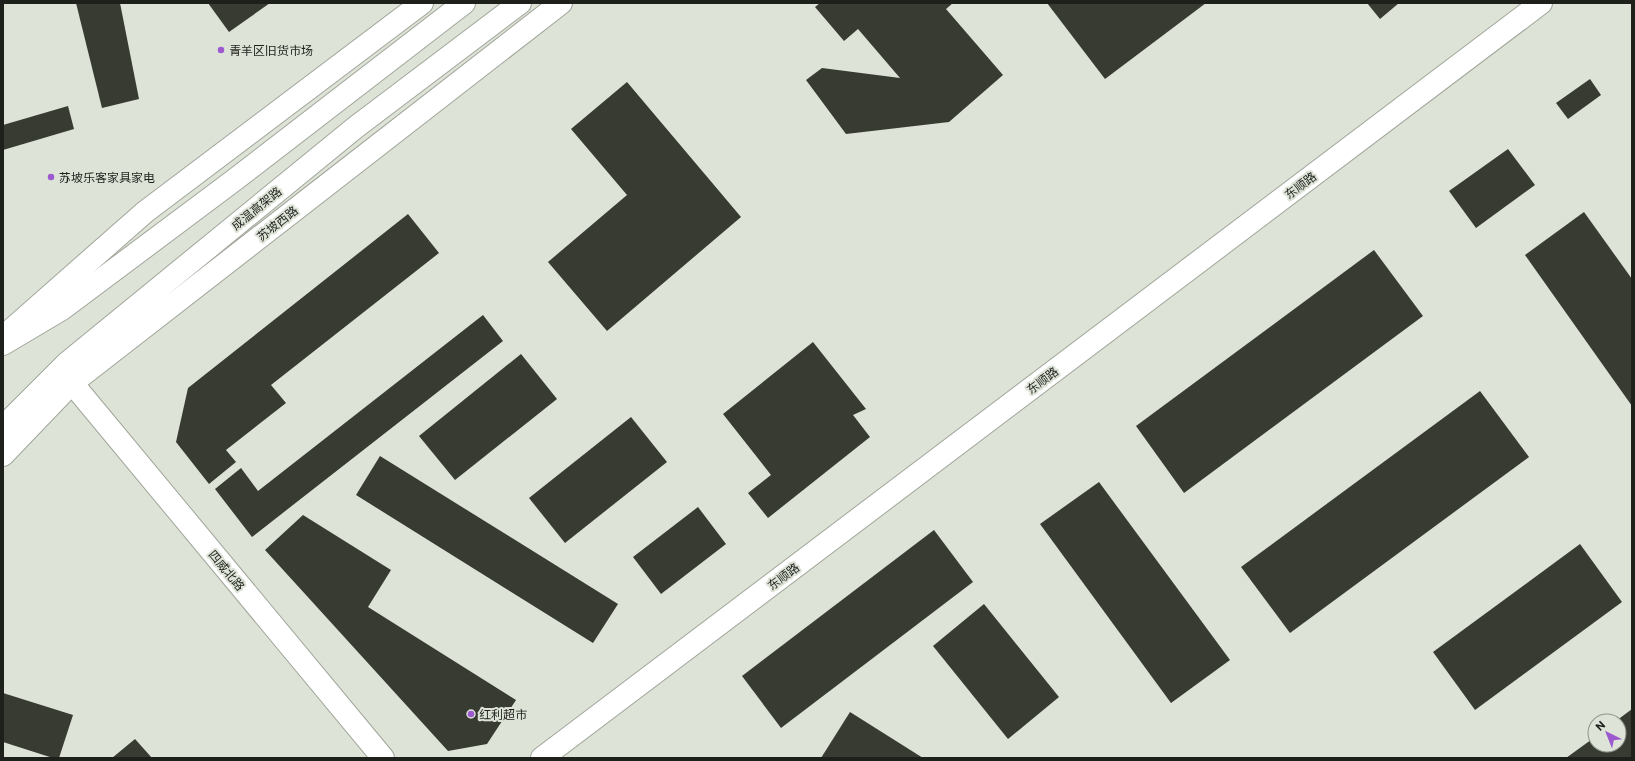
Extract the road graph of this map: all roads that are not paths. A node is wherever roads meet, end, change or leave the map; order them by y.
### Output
1 (422, 3) edge
2 (464, 3) edge
3 (520, 3) edge
4 (560, 3) edge
5 (1541, 3) edge
6 (3, 337) edge
7 (3, 344) edge
8 (72, 383) junction
9 (3, 427) edge
10 (3, 455) edge
11 (383, 758) edge
12 (542, 758) edge

1 - 6 main road
2 - 7 main road
3 - 9 main road, 成温高架路
4 - 8 main road, 苏坡西路
5 - 12 main road, 东顺路
8 - 10 main road, 苏坡西路
8 - 11 main road, 四威北路

